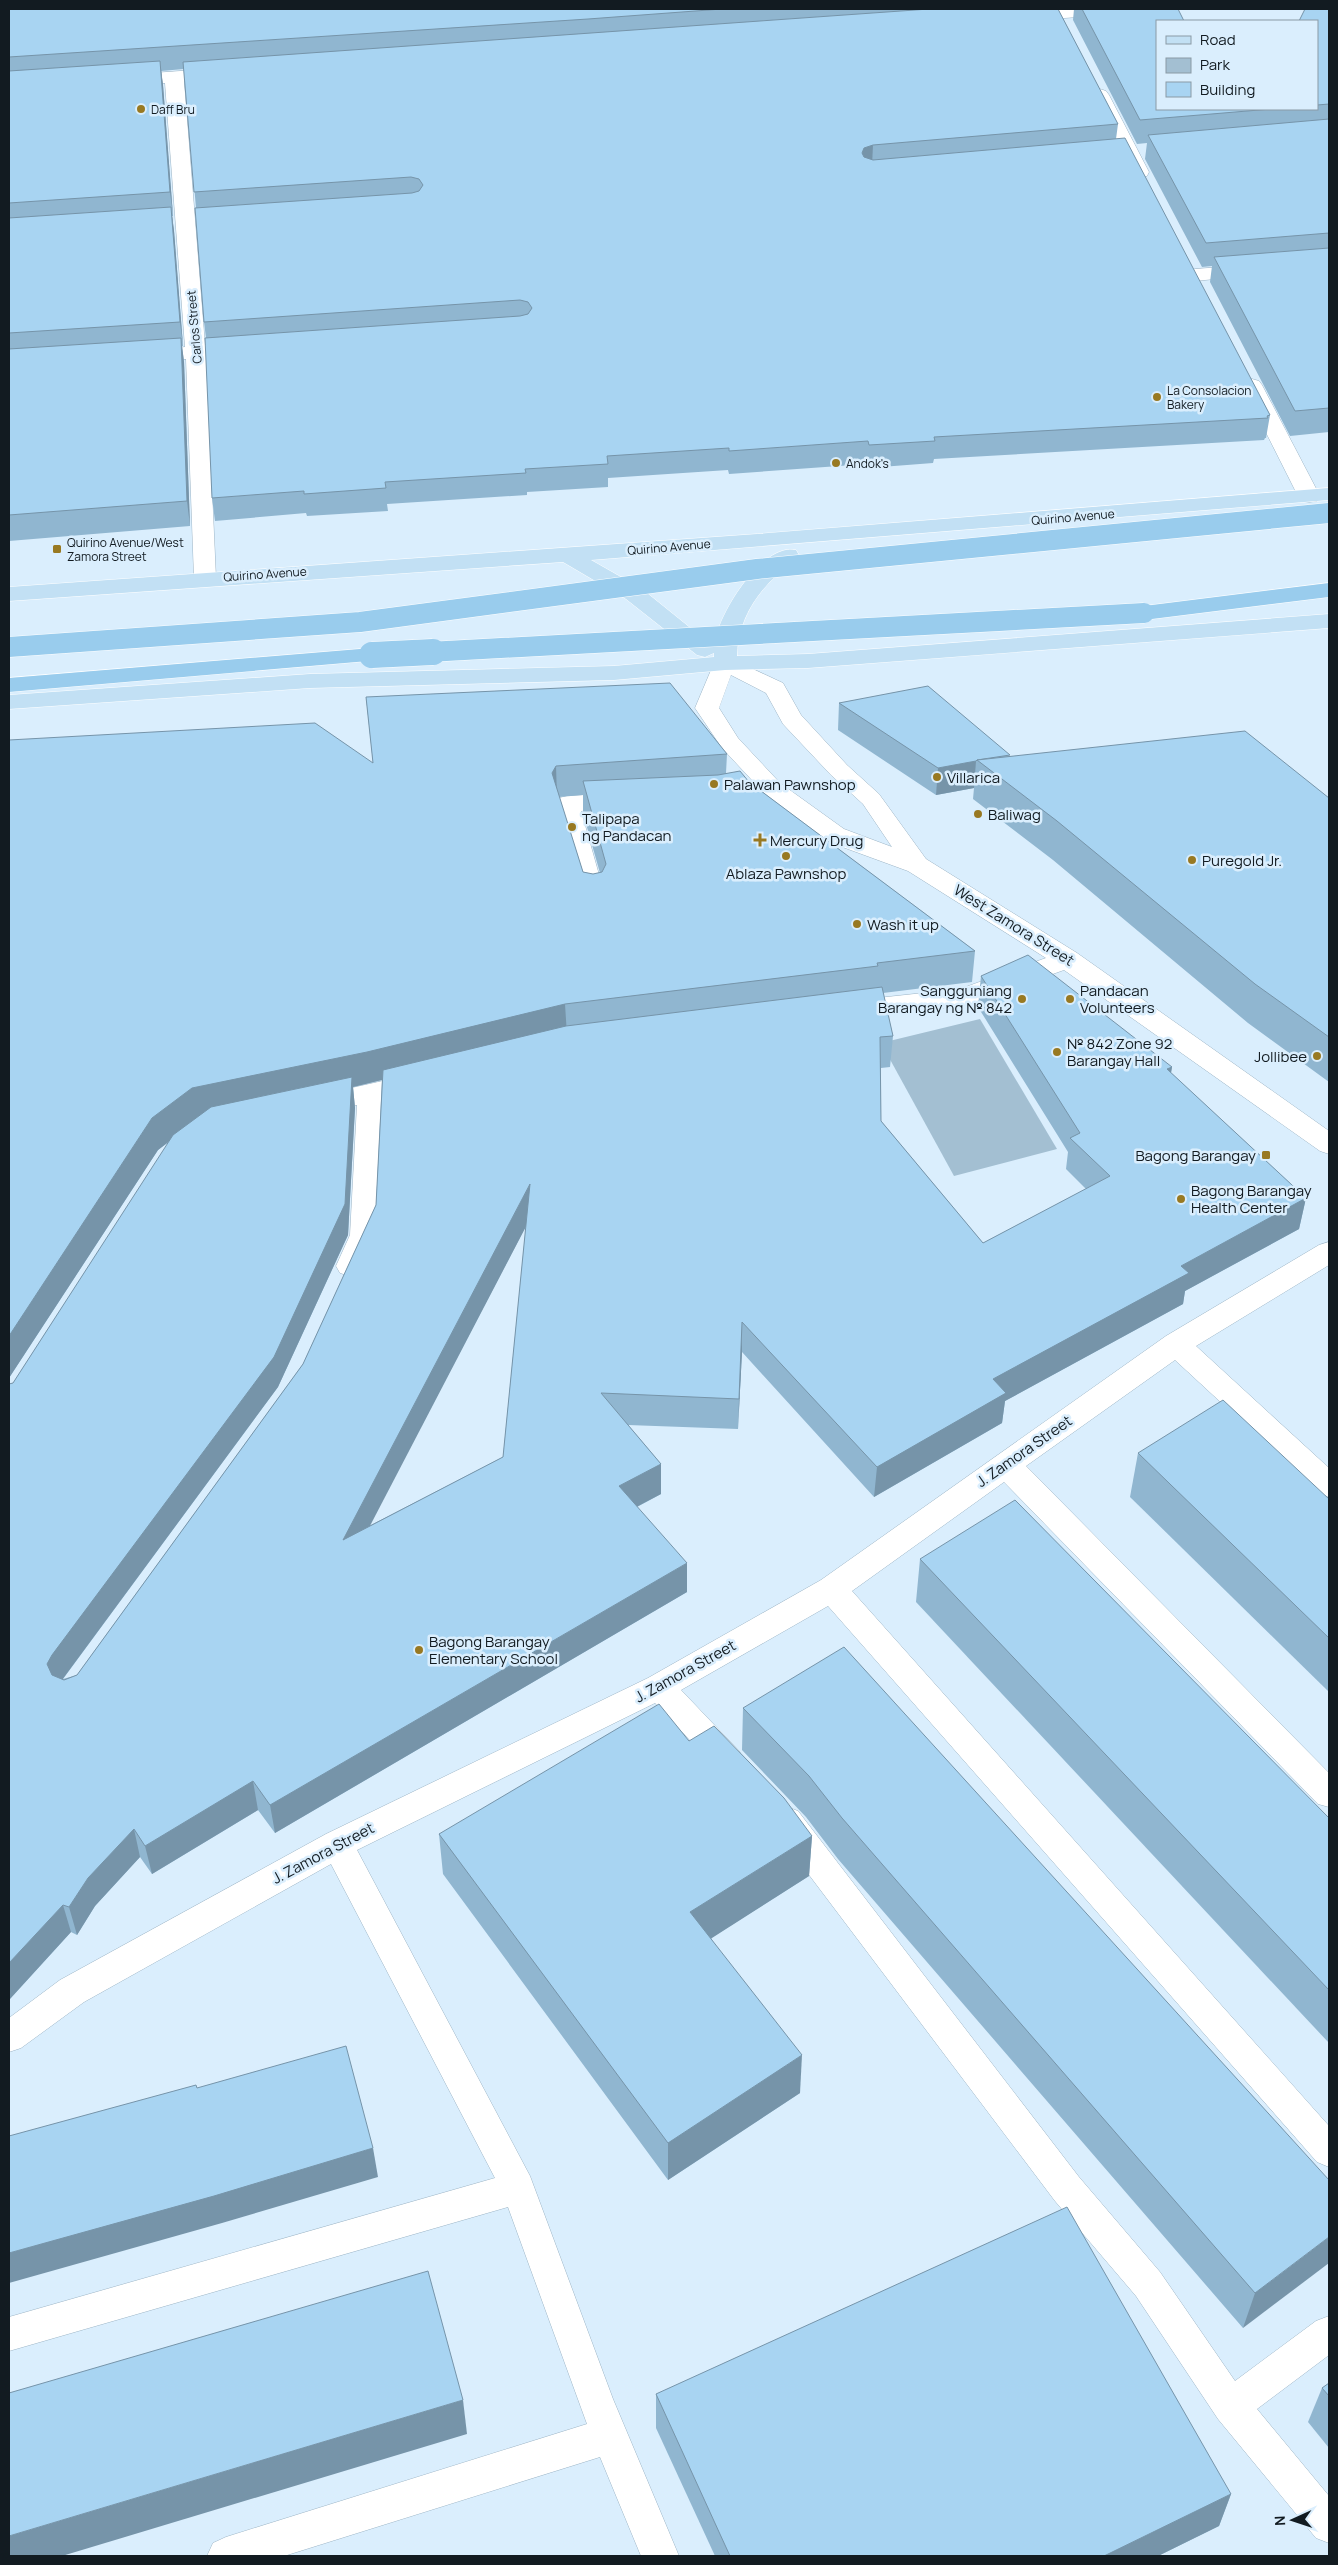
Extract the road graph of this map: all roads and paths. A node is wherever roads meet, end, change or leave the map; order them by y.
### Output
1 (1120, 9) edge
2 (1009, 17) edge
3 (244, 72) edge
4 (174, 76) junction
5 (106, 81) edge
6 (1094, 82) edge
7 (1138, 150) junction
8 (1110, 153) edge
9 (1151, 192) edge
10 (1272, 269) edge
11 (1195, 276) edge
12 (264, 347) edge
13 (196, 352) junction
14 (127, 357) edge
15 (1244, 369) edge
16 (1319, 495) edge
17 (1329, 514) edge
18 (809, 536) junction
19 (567, 555) junction
20 (205, 578) junction
21 (1329, 590) edge
22 (9, 594) edge
23 (1329, 602) edge
24 (1144, 612) junction
25 (1329, 621) edge
26 (9, 647) edge
27 (725, 663) junction
28 (9, 685) edge
29 (9, 702) edge
30 (772, 788) junction
31 (744, 792) edge
32 (642, 800) edge
33 (917, 865) junction
34 (593, 896) edge
35 (1068, 958) junction
36 (823, 1014) edge
37 (446, 1076) edge
38 (371, 1094) junction
39 (294, 1110) edge
40 (1329, 1144) edge
41 (1329, 1252) edge
42 (340, 1288) edge
43 (1176, 1344) junction
44 (1005, 1464) junction
45 (1329, 1485) edge
46 (832, 1589) junction
47 (659, 1687) junction
48 (1329, 1794) edge
49 (337, 1844) junction
50 (9, 2037) edge
51 (1329, 2151) edge
52 (518, 2188) junction
53 (1329, 2333) edge
54 (9, 2334) edge
55 (1231, 2406) junction
56 (611, 2436) junction
57 (1329, 2525) edge
58 (226, 2556) edge
59 (660, 2556) edge

1 - 2 street
3 - 4 street
4 - 5 street
4 - 13 street, Carlos Street
6 - 7 street
7 - 8 street
7 - 9 street
10 - 11 street
12 - 13 street
13 - 14 street
13 - 20 street, Carlos Street
15 - 16 street
16 - 18 main road, Quirino Avenue
17 - 26 highway, bridge
18 - 19 main road, Quirino Avenue
18 - 27 main road
19 - 20 main road, Quirino Avenue
19 - 27 main road
20 - 22 main road, Quirino Avenue
21 - 24 highway
23 - 24 highway
24 - 28 highway, bridge
25 - 27 main road
27 - 29 main road
27 - 30 street, West Zamora Street
27 - 33 street, West Zamora Street
30 - 31 street
30 - 33 street, West Zamora Street
32 - 34 street
33 - 35 street, West Zamora Street
35 - 36 street
35 - 40 street, West Zamora Street
37 - 38 street
38 - 39 street
38 - 42 street
41 - 43 street, J. Zamora Street
43 - 44 street, J. Zamora Street
43 - 45 street
44 - 46 street, J. Zamora Street
44 - 48 street
46 - 47 street, J. Zamora Street
46 - 51 street
47 - 49 street, J. Zamora Street
47 - 55 street
49 - 50 street, J. Zamora Street
49 - 52 street
52 - 54 street
52 - 56 street
53 - 55 street
55 - 57 street
56 - 58 street
56 - 59 street

